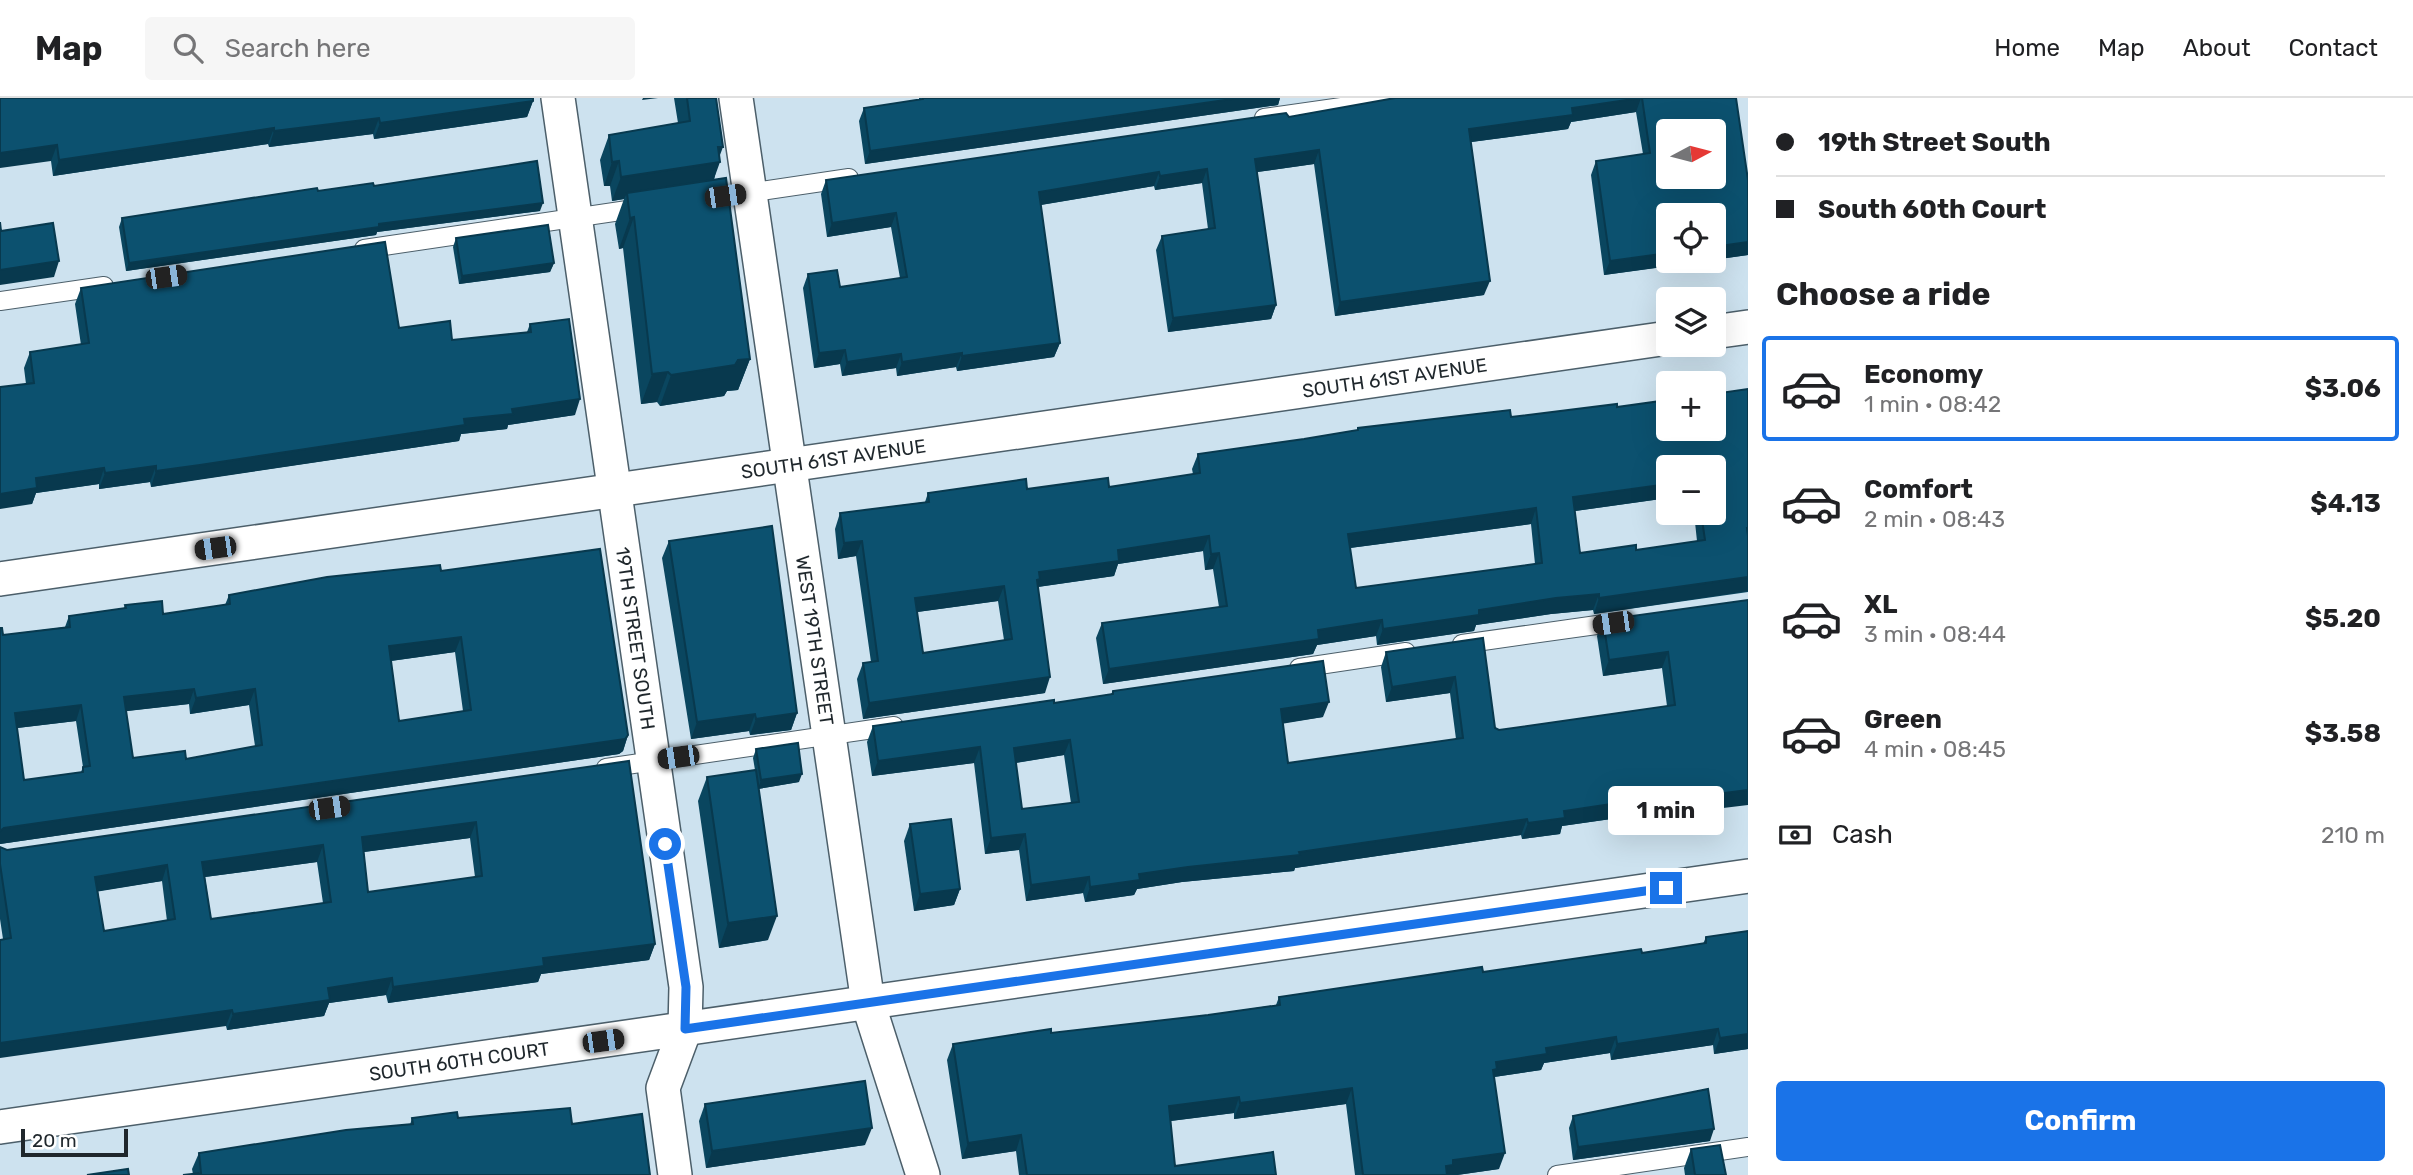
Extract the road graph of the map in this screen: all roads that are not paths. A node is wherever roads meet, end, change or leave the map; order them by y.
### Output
1 (558, 98) edge
2 (736, 98) edge
3 (1404, 98) edge
4 (1240, 122) edge
5 (870, 175) edge
6 (748, 193) junction
7 (684, 202) edge
8 (659, 206) edge
9 (576, 218) junction
10 (345, 251) edge
11 (124, 283) edge
12 (0, 301) edge
13 (1748, 327) edge
14 (1726, 330) edge
15 (1656, 340) edge
16 (791, 465) junction
17 (615, 490) junction
18 (0, 579) edge
19 (1638, 619) edge
20 (1446, 647) edge
21 (1418, 651) edge
22 (1281, 670) edge
23 (910, 724) edge
24 (830, 736) junction
25 (653, 761) junction
26 (589, 770) edge
27 (1748, 876) edge
28 (868, 1003) junction
29 (685, 1029) junction
30 (0, 1127) edge
31 (1748, 1147) edge
32 (675, 1175) edge
33 (923, 1175) edge
34 (1557, 1175) edge

1 - 9 street, 19TH STREET SOUTH
2 - 6 street, WEST 19TH STREET
3 - 4 lane
5 - 6 lane
6 - 7 lane
6 - 16 street, WEST 19TH STREET
8 - 9 lane
9 - 10 lane
9 - 17 street, 19TH STREET SOUTH
11 - 12 lane
13 - 14 street
15 - 16 street, SOUTH 61ST AVENUE
16 - 17 street, SOUTH 61ST AVENUE
16 - 24 street, WEST 19TH STREET
17 - 18 street, SOUTH 61ST AVENUE
17 - 25 street, 19TH STREET SOUTH
19 - 20 lane
21 - 22 lane
23 - 24 lane
24 - 25 lane
24 - 28 street, WEST 19TH STREET
25 - 26 lane
25 - 29 street, 19TH STREET SOUTH
27 - 28 street, SOUTH 60TH COURT
28 - 29 street, SOUTH 60TH COURT
28 - 33 street, WEST 19TH STREET
29 - 30 street, SOUTH 60TH COURT
29 - 32 street, 19TH STREET SOUTH
31 - 34 lane

